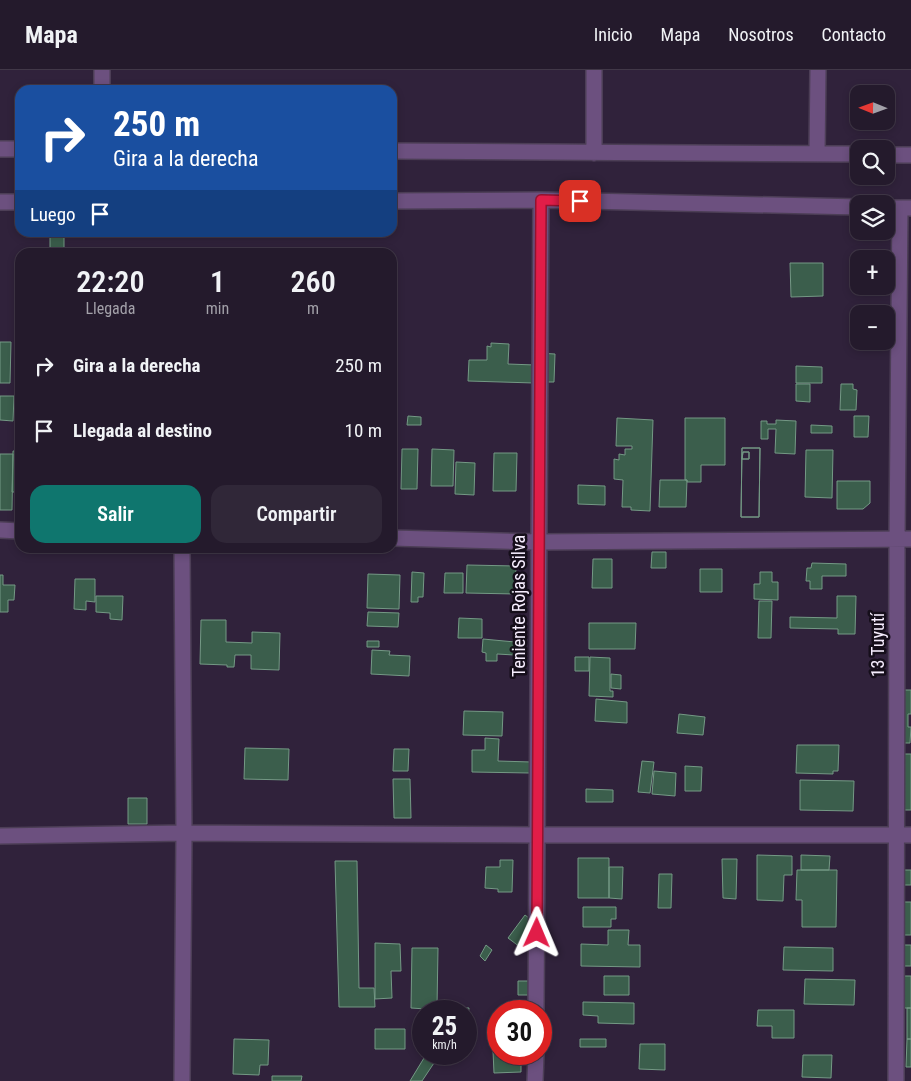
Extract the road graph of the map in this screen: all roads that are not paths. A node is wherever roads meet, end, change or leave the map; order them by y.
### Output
1 (102, 70) edge
2 (594, 70) edge
3 (818, 70) edge
4 (102, 85) edge
5 (0, 149) edge
6 (15, 149) edge
7 (397, 151) edge
8 (594, 153) junction
9 (817, 154) junction
10 (850, 154) edge
11 (895, 155) edge
12 (911, 155) edge
13 (541, 200) junction
14 (397, 201) edge
15 (0, 202) edge
16 (15, 202) edge
17 (850, 207) edge
18 (899, 208) edge
19 (0, 530) edge
20 (15, 530) edge
21 (397, 538) edge
22 (904, 539) edge
23 (538, 542) junction
24 (182, 553) edge
25 (184, 832) junction
26 (538, 835) junction
27 (896, 835) junction
28 (911, 835) edge
29 (0, 836) edge
30 (536, 1000) edge
31 (536, 1065) edge
32 (182, 1081) edge
33 (535, 1081) edge
34 (896, 1081) edge

1 - 4 street
2 - 8 street
3 - 9 street
5 - 6 street
7 - 8 street
8 - 9 street
9 - 10 street
11 - 12 street
13 - 14 street
13 - 17 street
13 - 23 street, Teniente Rojas Silva
15 - 16 street
18 - 22 street, 13 Tuyutí
19 - 20 street
21 - 23 street
22 - 23 street
22 - 27 street, 13 Tuyutí
23 - 26 street, Teniente Rojas Silva
24 - 25 street
25 - 26 street
25 - 29 street
25 - 32 street
26 - 27 street
26 - 30 street, Teniente Rojas Silva
27 - 28 street
27 - 34 street, 13 Tuyutí
31 - 33 street

